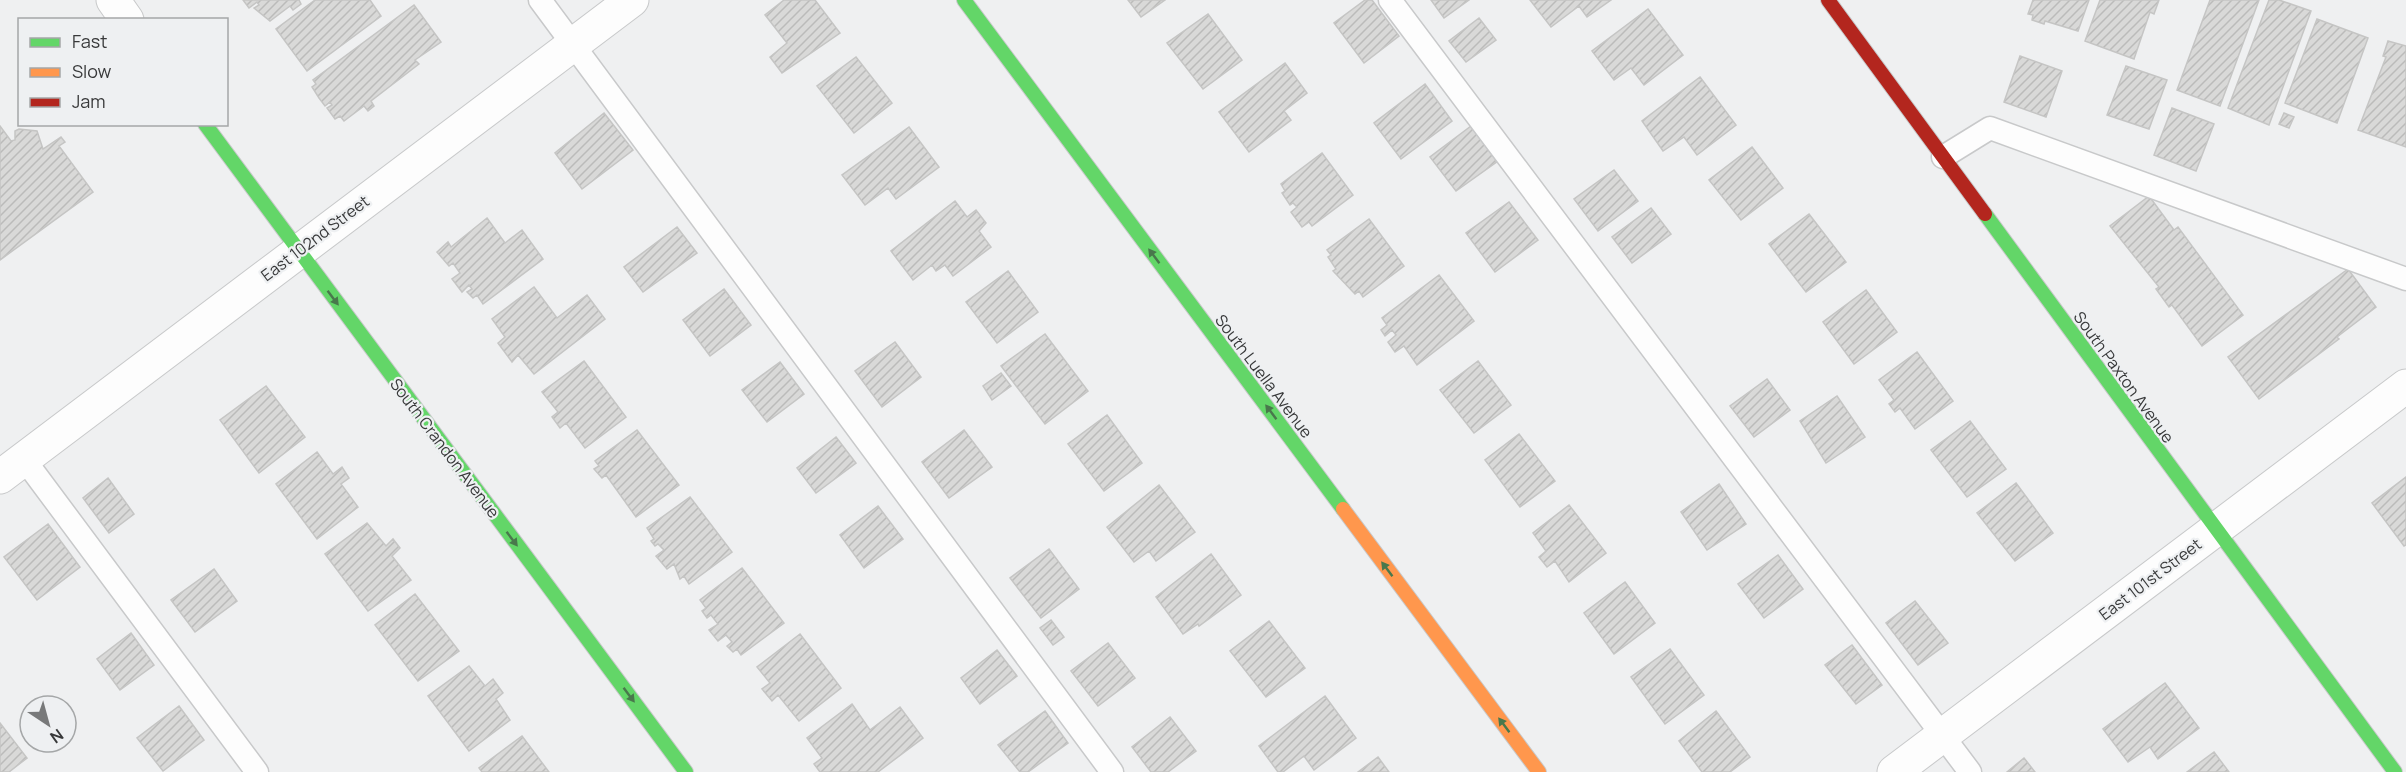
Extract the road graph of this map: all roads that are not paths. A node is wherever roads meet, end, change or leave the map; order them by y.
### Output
1 (112, 0) edge
2 (540, 0) edge
3 (632, 0) edge
4 (964, 0) edge
5 (1390, 0) edge
6 (1828, 0) edge
7 (126, 18) edge
8 (573, 44) junction
9 (206, 126) edge
10 (1943, 157) junction
11 (298, 251) junction
12 (2406, 279) edge
13 (2406, 386) edge
14 (12, 468) edge
15 (2215, 530) junction
16 (1942, 735) junction
17 (257, 772) edge
18 (686, 772) edge
19 (1112, 772) edge
20 (1539, 772) edge
21 (1894, 772) edge
22 (1970, 772) edge
23 (2395, 772) edge

1 - 7 street
2 - 8 lane
3 - 8 street, East 102nd Street
20 -> 4 street, South Luella Avenue
5 - 16 lane
6 - 10 street, South Paxton Avenue
8 - 11 street, East 102nd Street
8 - 19 lane
9 - 11 street, South Crandon Avenue
10 - 12 lane
10 - 15 street, South Paxton Avenue
11 - 14 street, East 102nd Street
11 -> 18 street, South Crandon Avenue
13 - 15 street, East 101st Street
14 - 17 lane
15 - 16 street, East 101st Street
15 - 23 street, South Paxton Avenue
16 - 21 street, East 101st Street
16 - 22 lane

